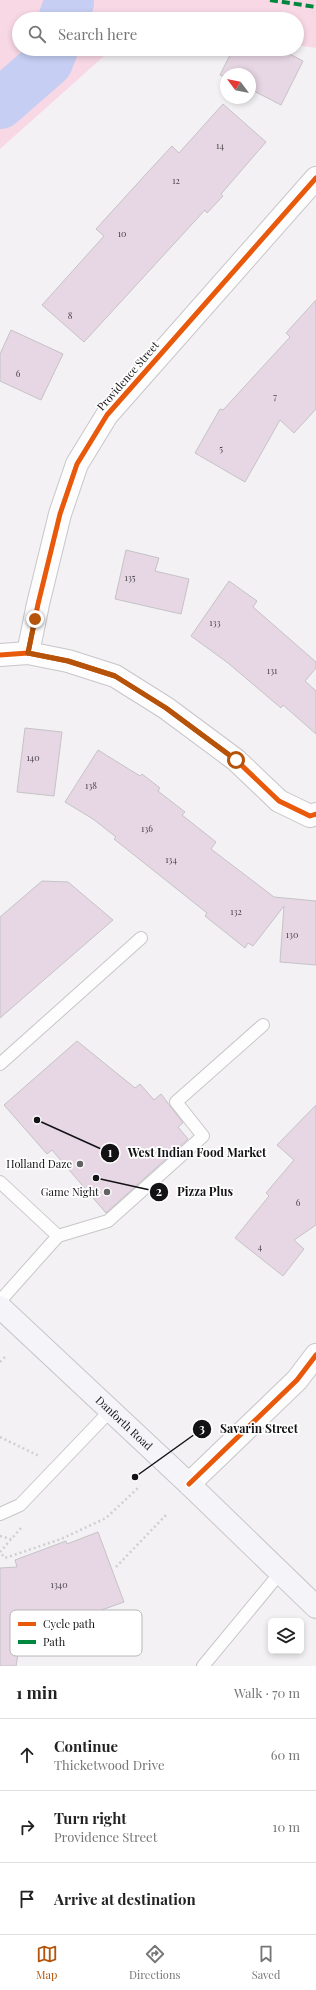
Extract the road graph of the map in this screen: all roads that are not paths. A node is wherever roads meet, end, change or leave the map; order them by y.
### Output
1 (316, 178) edge
2 (28, 653) junction
3 (0, 655) edge
4 (316, 814) edge
5 (141, 938) dead end
6 (263, 1026) dead end
7 (0, 1064) edge
8 (0, 1182) edge
9 (58, 1236) junction
10 (0, 1301) edge
11 (0, 1307) edge
12 (316, 1355) edge
13 (110, 1411) junction
14 (189, 1484) junction
15 (0, 1514) edge
16 (280, 1573) junction
17 (316, 1607) edge
18 (204, 1666) edge

1 - 2 street, Providence Street
2 - 3 street
2 - 4 street
5 - 7 lane
6 - 9 lane
8 - 9 lane
9 - 10 lane
11 - 13 main road, Danforth Road
12 - 14 street
13 - 14 main road, Danforth Road
13 - 15 lane
14 - 16 main road, Danforth Road
16 - 17 main road, Danforth Road
16 - 18 lane

